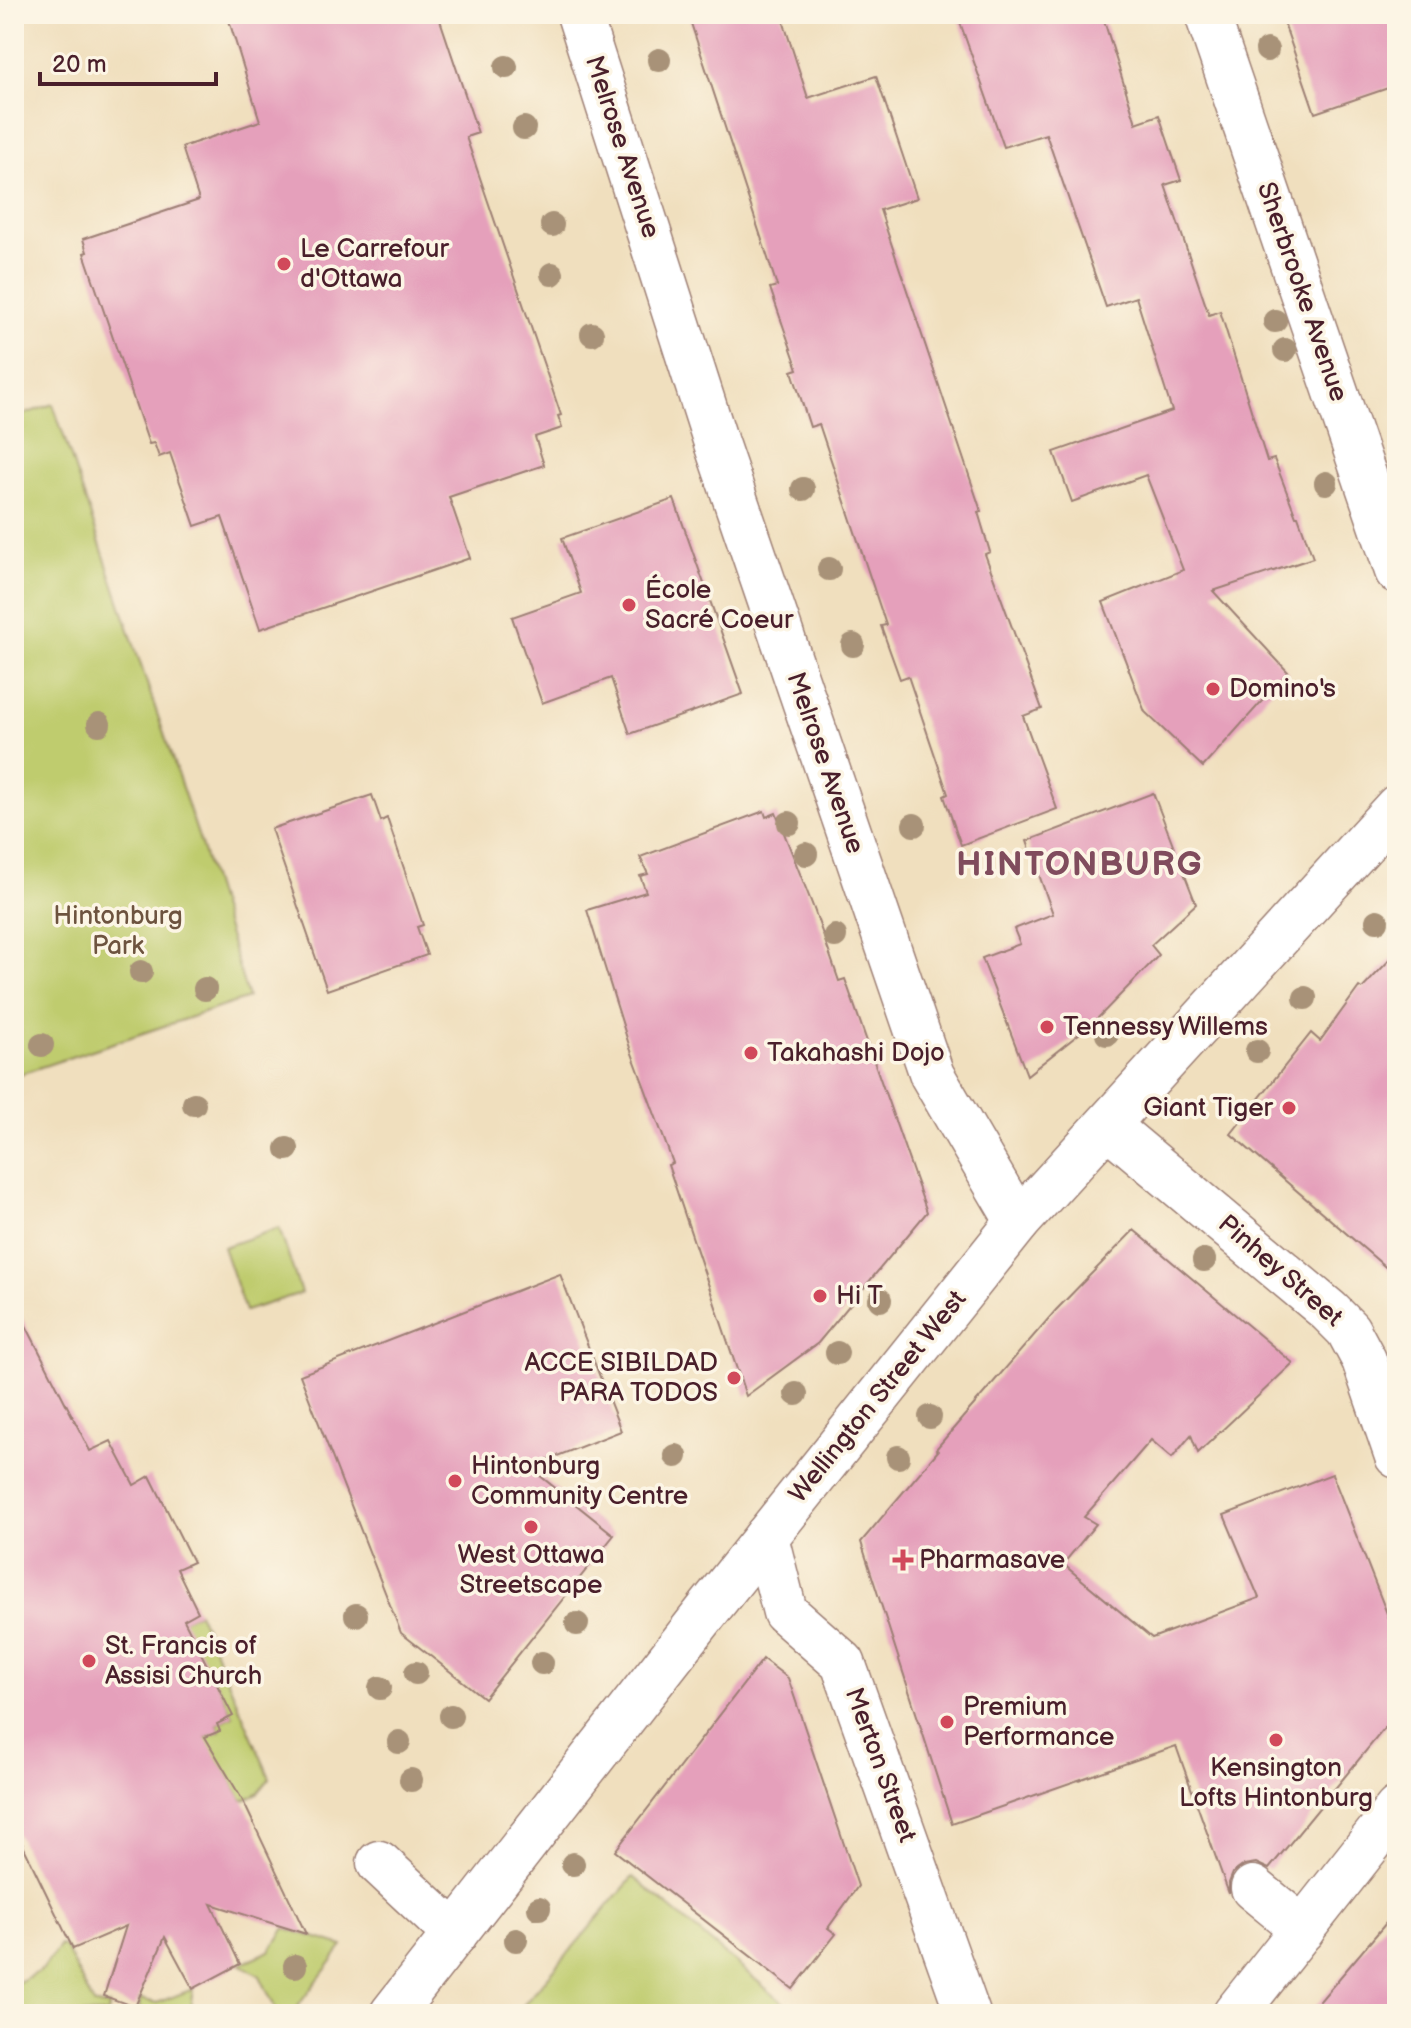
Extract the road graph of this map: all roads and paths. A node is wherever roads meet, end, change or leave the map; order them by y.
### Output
1 (579, 14) edge
2 (1207, 14) edge
3 (1397, 571) edge
4 (1397, 807) edge
5 (1108, 1126) junction
6 (1018, 1222) junction
7 (1397, 1456) edge
8 (766, 1537) junction
9 (1397, 1809) edge
10 (379, 1863) dead end
11 (1253, 1888) dead end
12 (1303, 1929) junction
13 (455, 1934) junction
14 (392, 2014) edge
15 (968, 2014) edge
16 (1235, 2014) edge

1 - 6 street, Melrose Avenue
2 - 3 street, Sherbrooke Avenue
4 - 5 street, Wellington Street West
5 - 6 street, Wellington Street West
5 - 7 street, Pinhey Street
6 - 8 street, Wellington Street West
8 - 13 street, Wellington Street West
8 - 15 street, Merton Street
9 - 12 street
10 - 13 street
11 - 12 street
12 - 16 street
13 - 14 street, Wellington Street West

